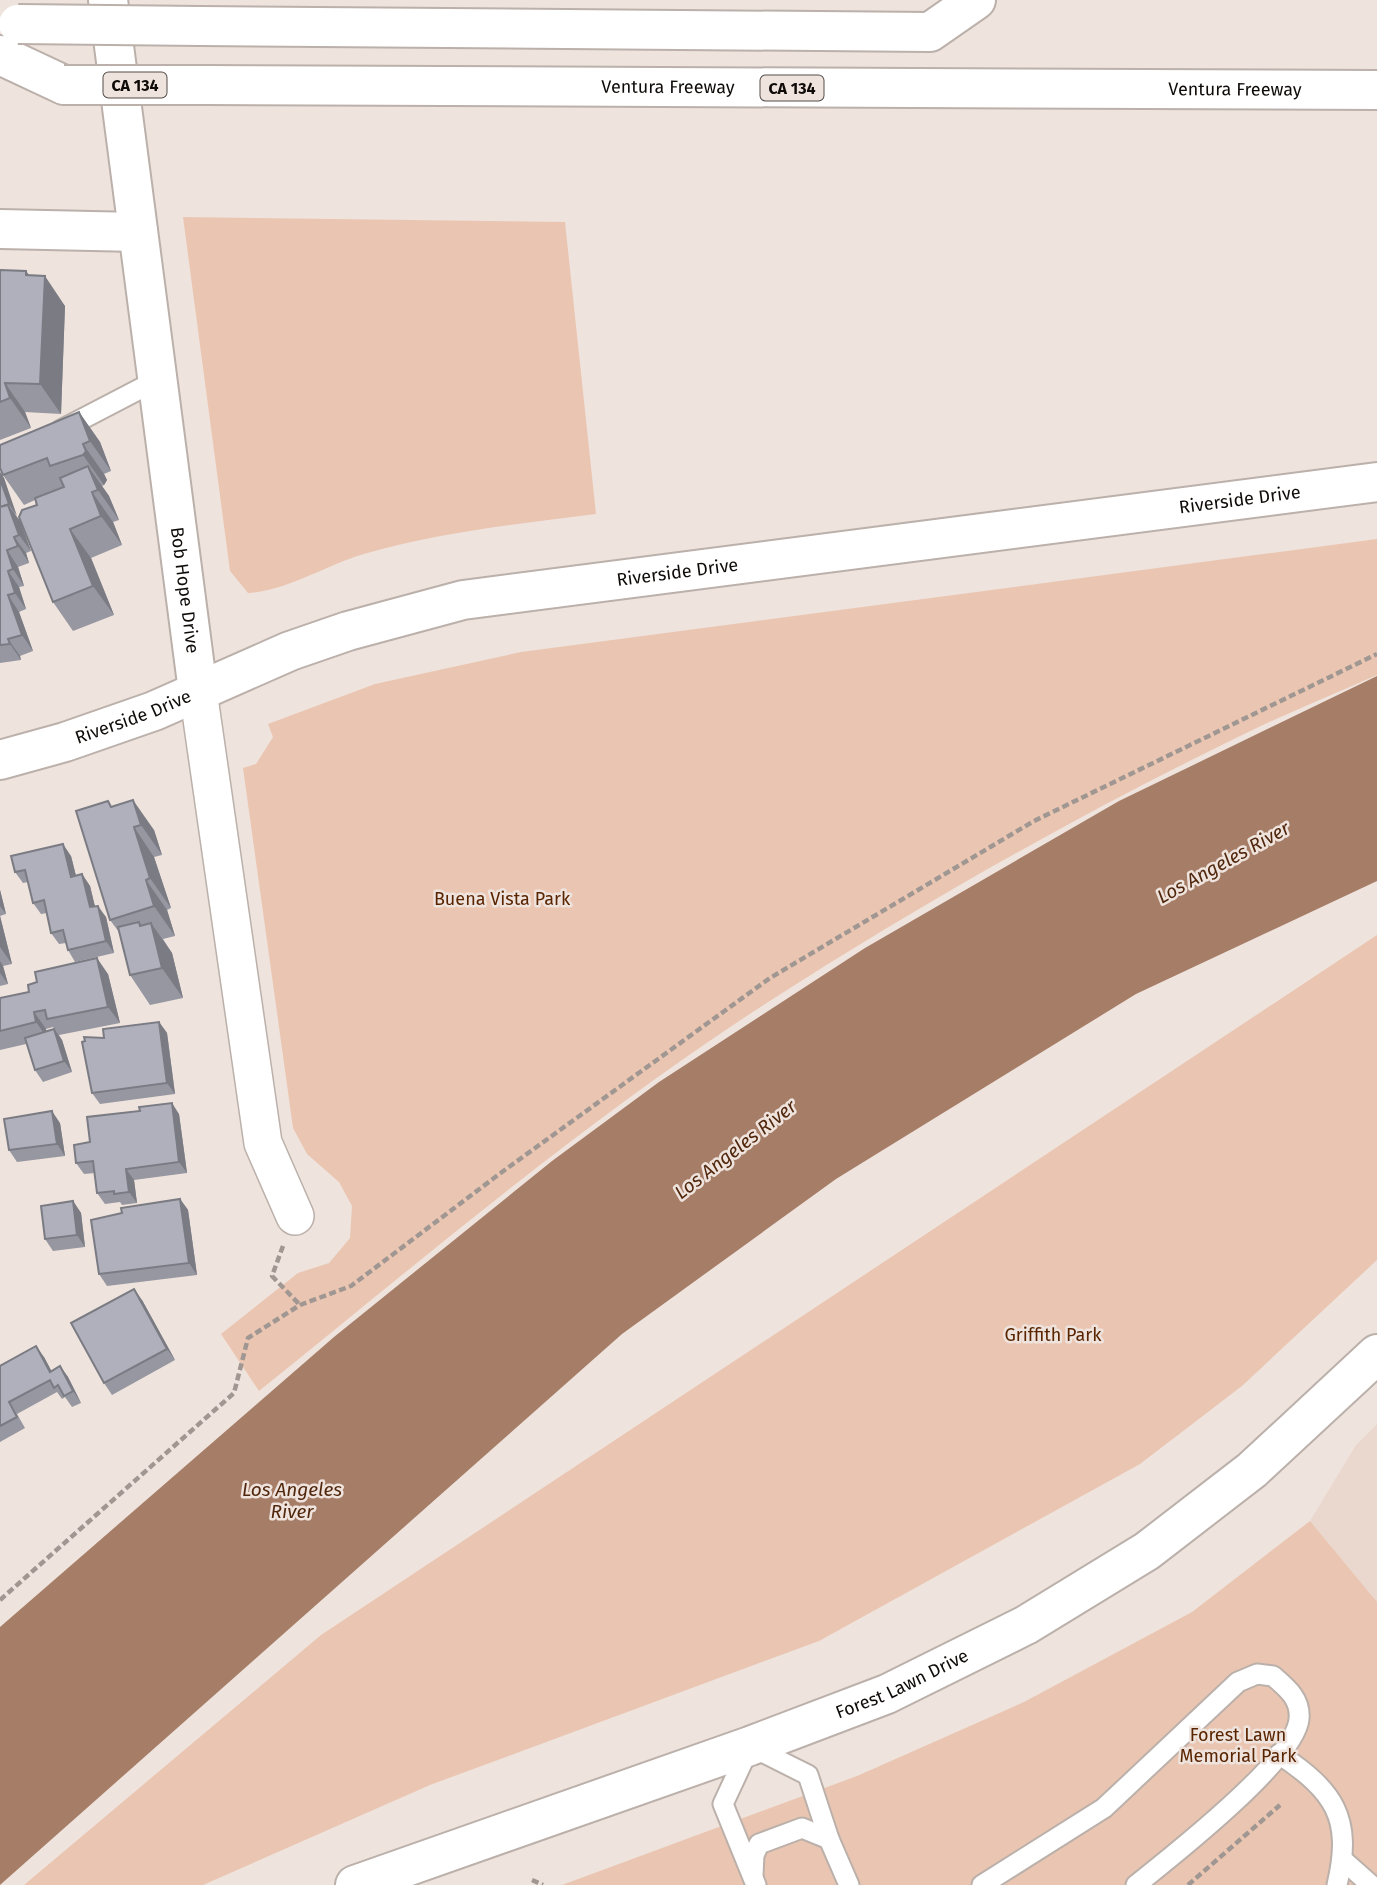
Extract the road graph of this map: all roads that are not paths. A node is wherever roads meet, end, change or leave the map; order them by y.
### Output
1 (108, 0) edge
2 (976, 0) edge
3 (11, 56) edge
4 (1377, 90) edge
5 (0, 229) edge
6 (138, 232) junction
7 (157, 380) junction
8 (43, 439) edge
9 (1377, 482) edge
10 (198, 691) junction
11 (0, 760) edge
12 (295, 1216) road end
13 (1377, 1354) edge
14 (750, 1746) junction
15 (1279, 1754) junction
16 (828, 1839) junction
17 (1343, 1860) junction
18 (755, 1881) edge
19 (355, 1885) edge
20 (849, 1885) edge
21 (982, 1885) edge
22 (1136, 1885) edge
23 (1337, 1885) edge
24 (1371, 1885) edge

1 - 6 main road, Bob Hope Drive
2 - 3 main road, bridge
3 - 4 main road, Ventura Freeway / CA 134, bridge
5 - 6 main road
6 - 7 main road, Bob Hope Drive
7 - 8 lane
7 - 10 main road, Bob Hope Drive
9 - 10 main road, Riverside Drive
10 - 11 main road, Riverside Drive
10 - 12 street, Bob Hope Drive
13 - 14 main road, Forest Lawn Drive
14 - 16 lane
14 - 18 lane
14 - 19 main road, Forest Lawn Drive
15 - 17 lane
15 - 21 lane
15 - 22 lane
16 - 18 lane
16 - 20 lane
17 - 23 lane
17 - 24 lane

